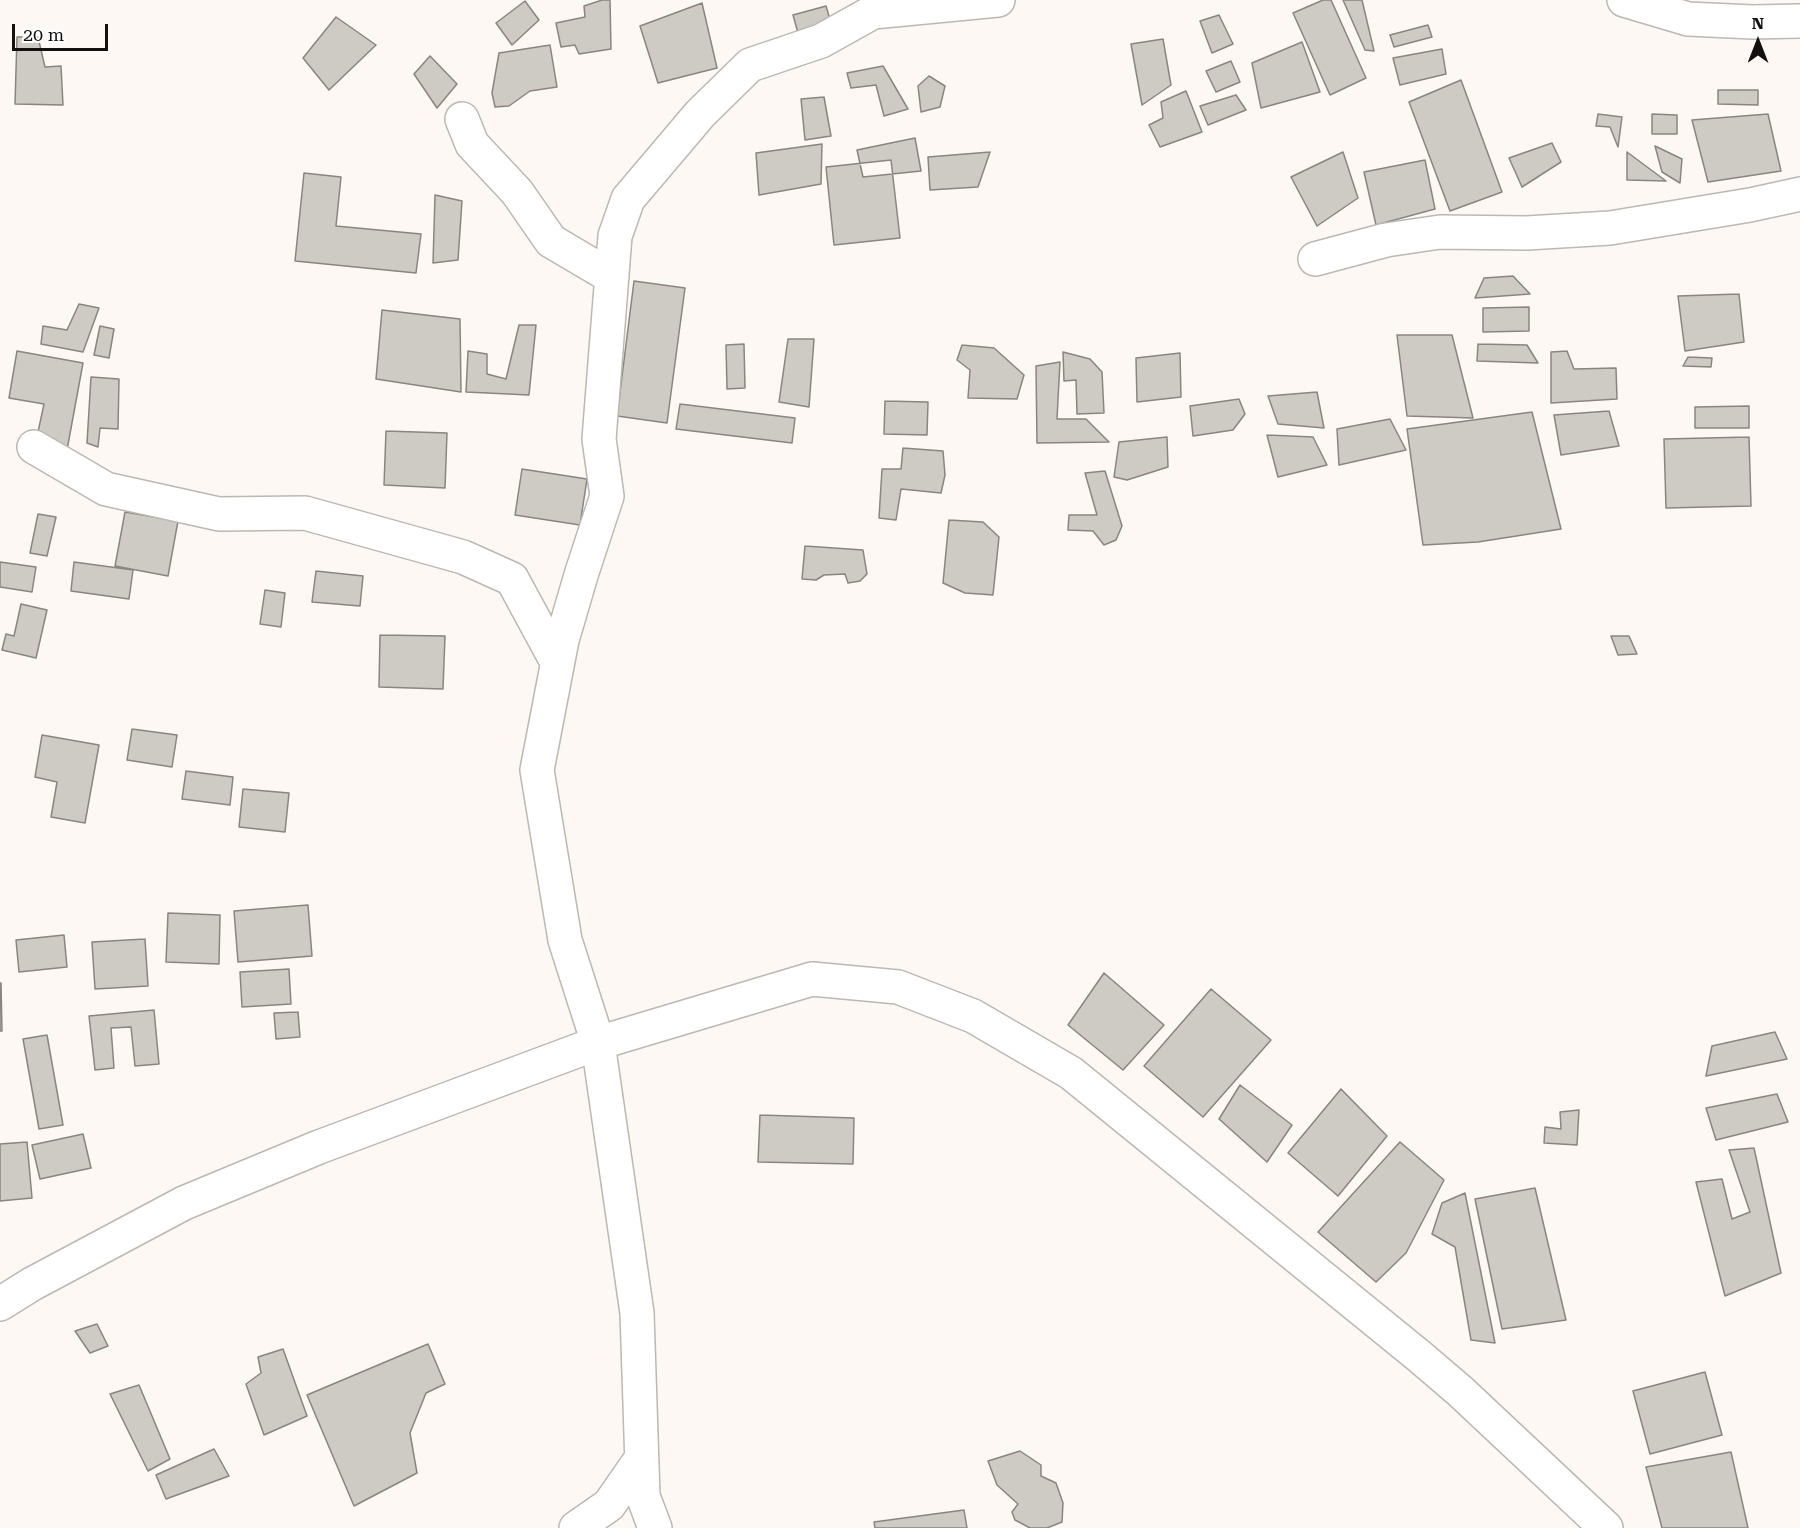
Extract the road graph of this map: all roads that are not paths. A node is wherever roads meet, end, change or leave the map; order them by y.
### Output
1 (998, 0) edge
2 (1624, 0) edge
3 (1800, 21) edge
4 (462, 119) dead end
5 (1800, 194) edge
6 (1315, 259) dead end
7 (612, 277) junction
8 (34, 447) dead end
9 (557, 662) junction
10 (598, 1043) junction
11 (0, 1304) edge
12 (641, 1459) junction
13 (576, 1528) edge
14 (656, 1528) edge
15 (1606, 1528) edge

1 - 7 street
2 - 3 street
4 - 7 street
5 - 6 street
7 - 9 street
8 - 9 street
9 - 10 street
10 - 11 street
10 - 12 street
10 - 15 street
12 - 13 street
12 - 14 street

